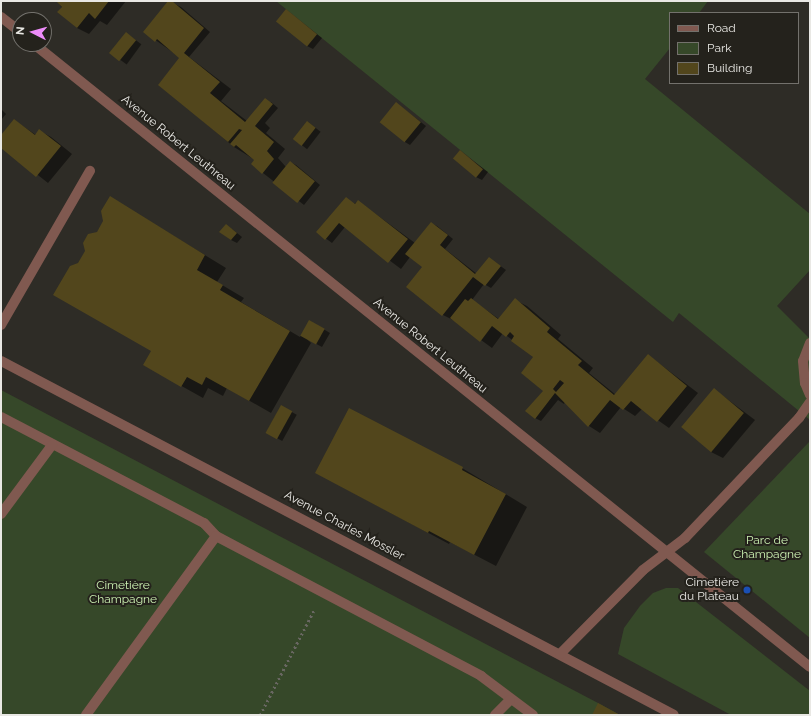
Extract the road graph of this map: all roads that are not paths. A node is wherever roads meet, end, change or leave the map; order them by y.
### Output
1 (1, 17) edge
2 (12, 26) edge
3 (44, 52) edge
4 (90, 171) dead end
5 (1, 325) edge
6 (810, 343) edge
7 (1, 361) edge
8 (810, 395) edge
9 (810, 402) edge
10 (1, 417) edge
11 (52, 444) junction
12 (1, 514) edge
13 (216, 536) junction
14 (666, 553) junction
15 (560, 654) junction
16 (810, 667) edge
17 (510, 700) junction
18 (86, 715) edge
19 (495, 715) edge
20 (533, 715) edge
21 (674, 715) edge

1 - 2 street
3 - 14 street, Avenue Robert Leuthreau
4 - 5 street
6 - 8 street
7 - 15 street, Avenue Charles Mossler
9 - 14 street
10 - 11 street
11 - 12 street
11 - 13 street
13 - 17 street
13 - 18 street
14 - 15 street
14 - 16 street, Avenue Robert Leuthreau
15 - 21 street, Avenue Charles Mossler
17 - 19 street
17 - 20 street

